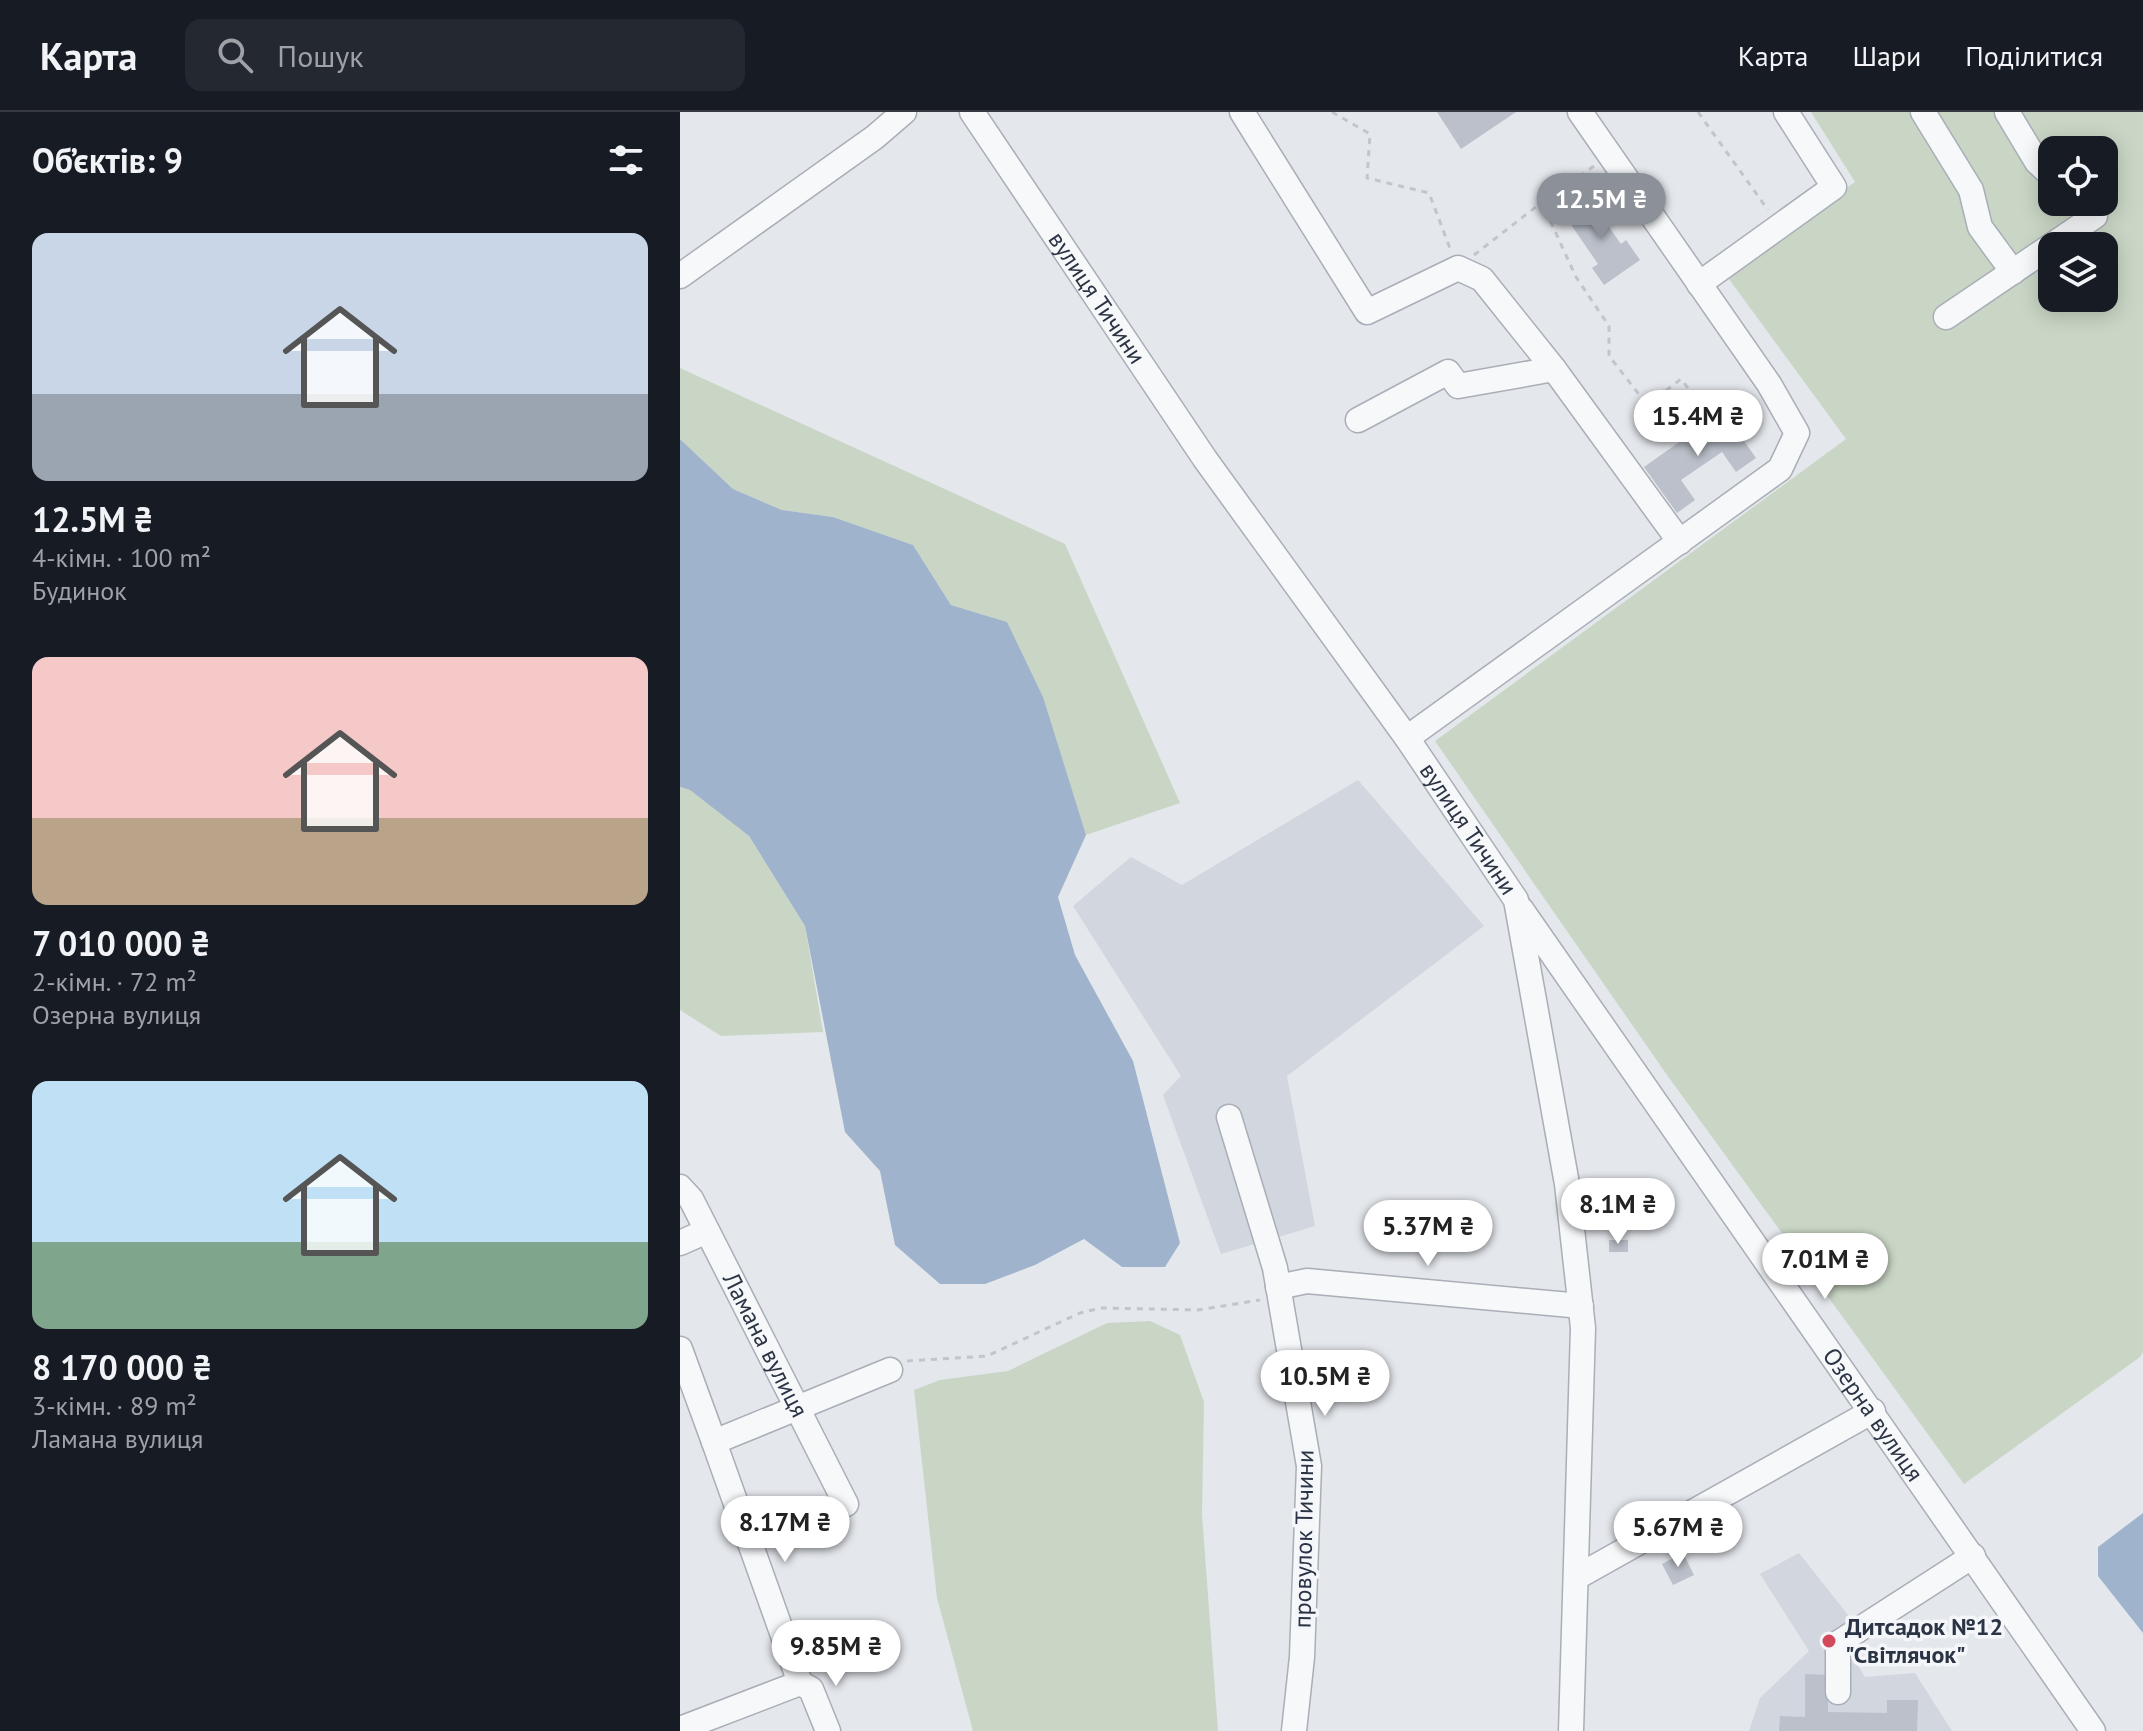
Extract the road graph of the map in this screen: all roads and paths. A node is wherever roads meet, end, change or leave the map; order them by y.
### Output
1 (904, 112) edge
2 (972, 112) edge
3 (1242, 112) edge
4 (1332, 112) edge
5 (1580, 112) edge
6 (1698, 112) edge
7 (1786, 112) edge
8 (1923, 112) edge
9 (2007, 112) edge
10 (1588, 155) dead end
11 (2038, 163) edge
12 (1542, 203) junction
13 (2095, 216) edge
14 (1779, 226) junction
15 (1458, 268) junction
16 (2013, 272) junction
17 (680, 276) edge
18 (1699, 284) junction
19 (1946, 317) dead end
20 (1554, 369) junction
21 (1647, 405) junction
22 (1712, 419) dead end
23 (1358, 420) dead end
24 (1677, 443) dead end
25 (1680, 542) junction
26 (1407, 738) junction
27 (1516, 900) junction
28 (1229, 1117) dead end
29 (680, 1187) edge
30 (707, 1231) junction
31 (680, 1243) edge
32 (1278, 1287) junction
33 (1581, 1306) junction
34 (680, 1349) edge
35 (890, 1370) joint
36 (797, 1409) junction
37 (1873, 1411) junction
38 (714, 1442) junction
39 (846, 1504) dead end
40 (1973, 1556) junction
41 (1577, 1577) junction
42 (800, 1683) junction
43 (1838, 1692) dead end
44 (680, 1729) edge
45 (828, 1731) edge
46 (1294, 1731) edge
47 (1571, 1731) edge
48 (2093, 1731) edge

1 - 17 street
2 - 26 street, вулиця Тичини
3 - 15 street
4 - 15 path
5 - 18 street
6 - 14 path
7 - 14 street
8 - 16 street
9 - 11 street
10 - 12 path
12 - 15 path
12 - 21 path
13 - 16 street
14 - 18 street
15 - 20 street
16 - 19 street
18 - 25 street
20 - 23 street
20 - 25 street
21 - 22 path
21 - 24 path
25 - 26 street
26 - 27 street, вулиця Тичини
27 - 33 street, вулиця Тичини
27 - 37 street, Озерна вулиця
28 - 32 street, провулок Тичини
29 - 30 street, Ламана вулиця
30 - 31 street
30 - 36 street, Ламана вулиця
32 - 33 street
32 - 35 path
32 - 46 street, провулок Тичини
33 - 41 street, вулиця Тичини
34 - 38 street
35 - 36 street
36 - 38 street
36 - 39 street, Ламана вулиця
37 - 40 street, Озерна вулиця
37 - 41 street
38 - 42 street
40 - 43 street
40 - 48 street, Озерна вулиця
41 - 47 street, вулиця Тичини
42 - 44 street
42 - 45 street

